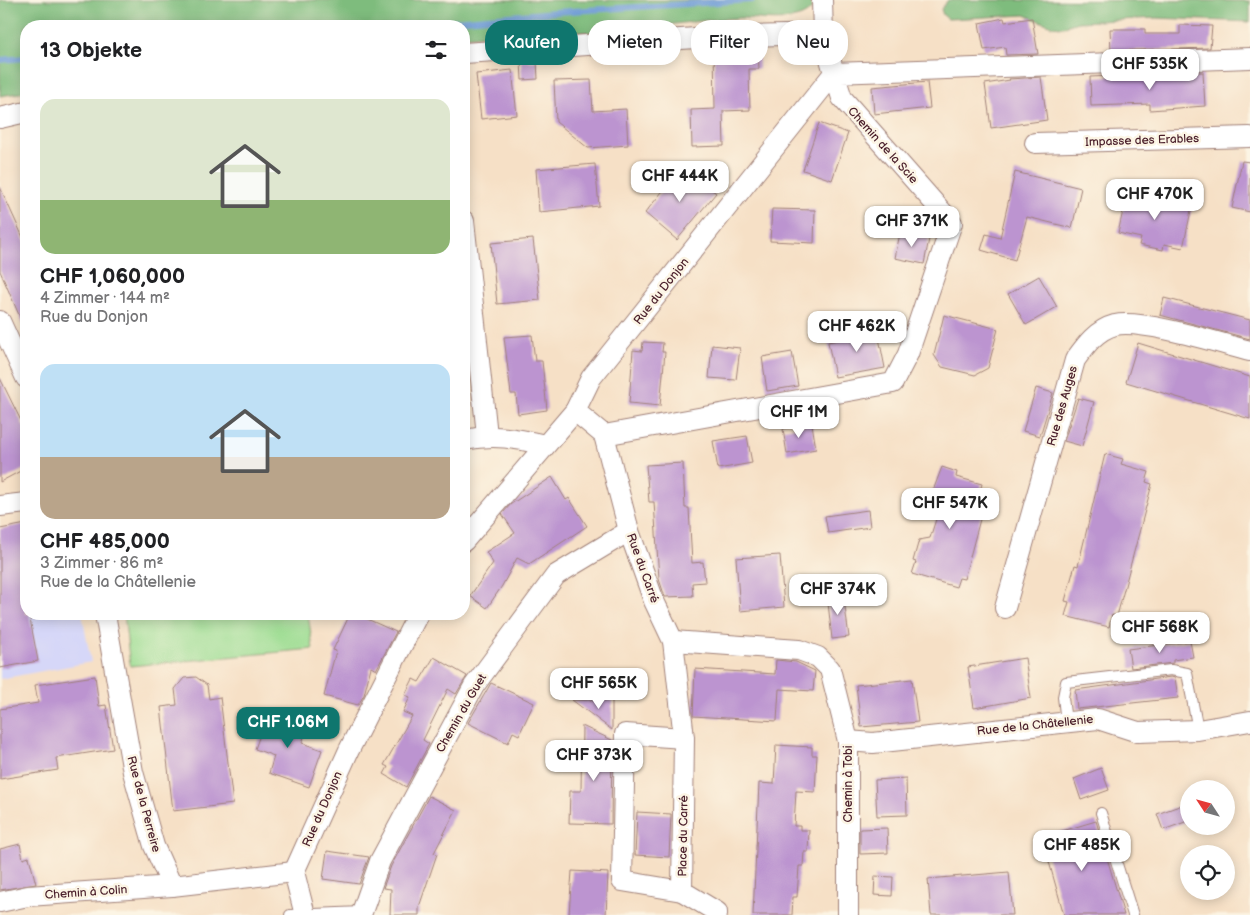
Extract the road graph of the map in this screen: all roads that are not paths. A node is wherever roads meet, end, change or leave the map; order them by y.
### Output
1 (823, 17) edge
2 (470, 53) edge
3 (1250, 58) edge
4 (834, 73) junction
5 (20, 113) edge
6 (0, 118) edge
7 (1250, 137) edge
8 (1035, 143) dead end
9 (470, 277) edge
10 (0, 321) edge
11 (1250, 351) edge
12 (20, 365) edge
13 (575, 411) junction
14 (604, 435) junction
15 (487, 436) junction
16 (470, 439) edge
17 (545, 444) junction
18 (20, 504) edge
19 (0, 506) edge
20 (629, 532) junction
21 (470, 534) edge
22 (1005, 608) dead end
23 (106, 620) edge
24 (415, 620) edge
25 (672, 641) junction
26 (1250, 721) edge
27 (1066, 722) junction
28 (1198, 730) junction
29 (684, 738) junction
30 (848, 741) junction
31 (1101, 813) dead end
32 (294, 872) junction
33 (172, 886) junction
34 (682, 891) junction
35 (0, 902) edge
36 (362, 912) joint
37 (300, 914) edge
38 (717, 915) edge
39 (848, 915) edge
40 (1133, 915) edge

1 - 2 street
1 - 4 street
3 - 4 street
4 - 13 street, Rue du Donjon
4 - 14 street, Chemin de la Scie
5 - 6 street
7 - 8 street, Impasse des Erables
9 - 15 street
10 - 12 street
11 - 22 street, Rue des Auges
13 - 14 street
13 - 17 street, Rue du Donjon
14 - 20 street, Rue du Carré
15 - 16 street
15 - 17 street
17 - 21 street, Rue du Donjon
18 - 19 street
20 - 25 street, Rue du Carré
20 - 36 street, Chemin du Guet
23 - 33 street, Rue de la Perreire
24 - 32 street, Rue du Donjon
25 - 29 street, Rue du Carré
25 - 30 street, Chemin à Tobi
26 - 28 street, Rue de la Châtellenie
27 - 28 street, Rue de la Châtellenie
27 - 28 lane
27 - 30 street, Rue de la Châtellenie
29 - 34 street, Place du Carré
29 - 34 street
30 - 39 street, Chemin à Tobi
31 - 40 lane
32 - 33 street
32 - 37 street
33 - 35 street, Chemin à Colin
34 - 38 street, Place du Carré
36 - 37 lane

